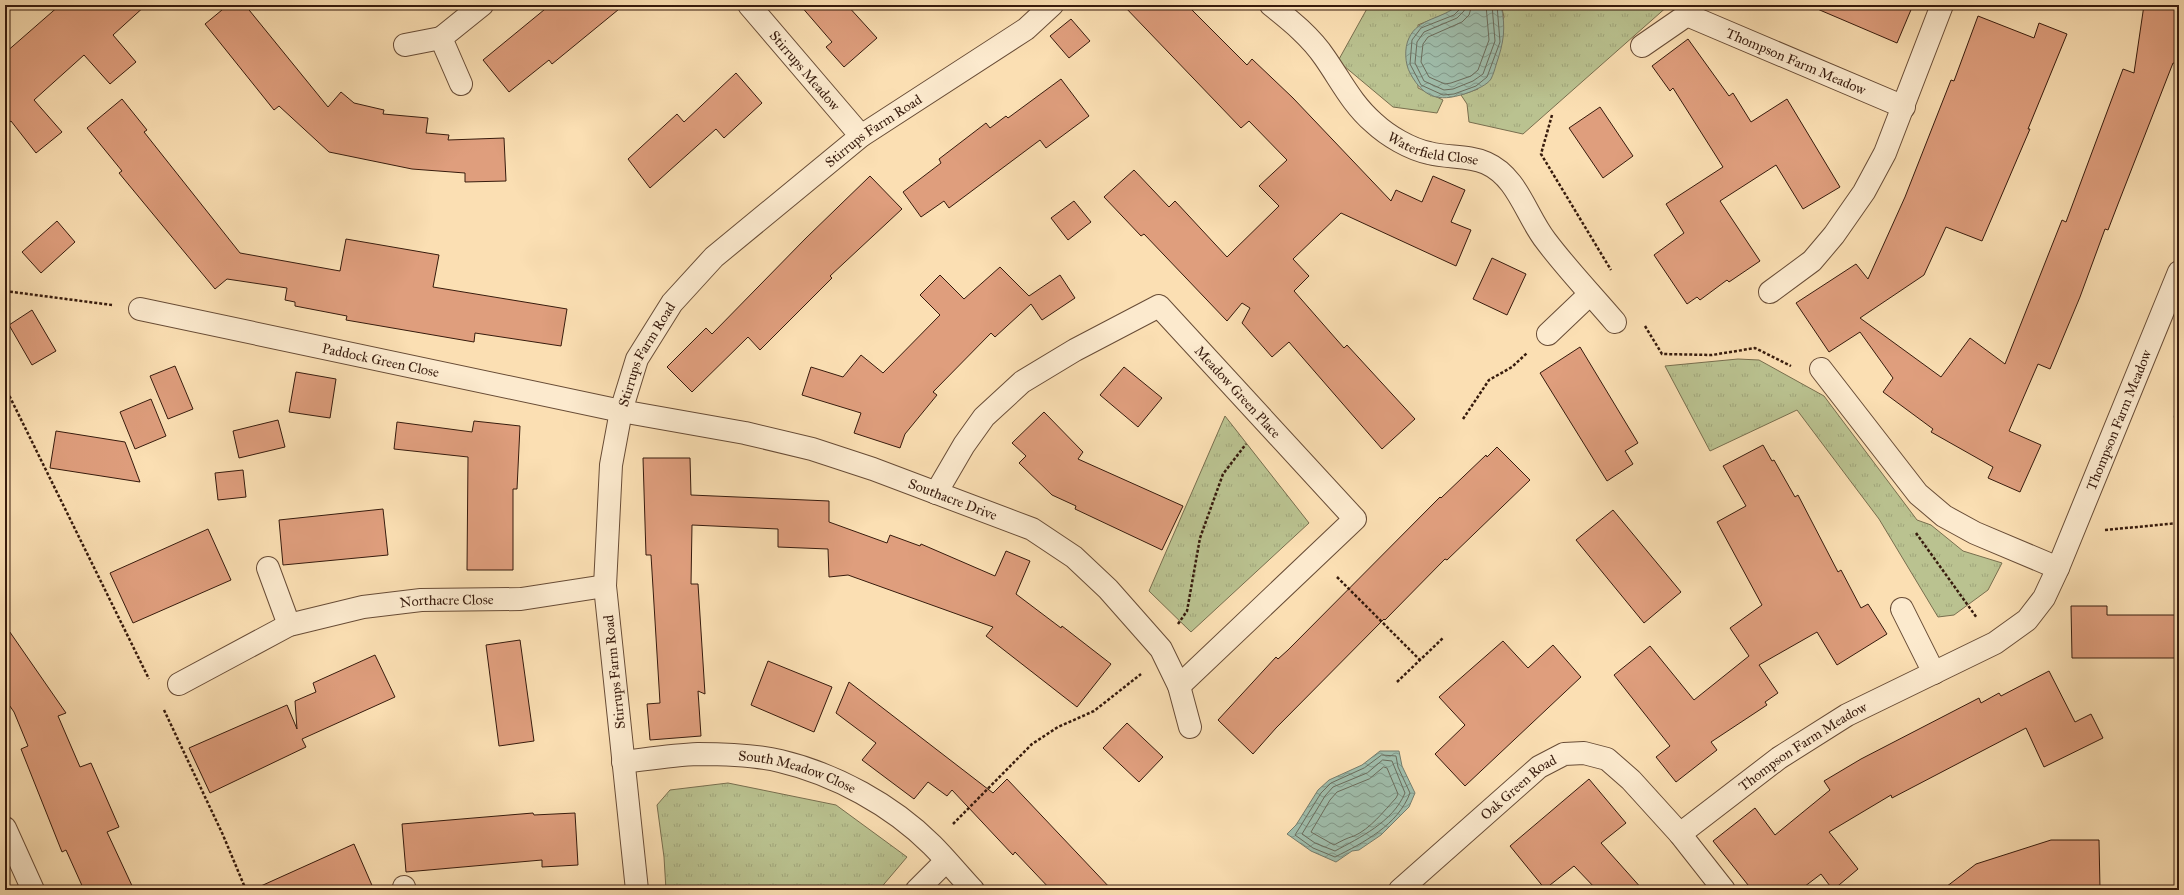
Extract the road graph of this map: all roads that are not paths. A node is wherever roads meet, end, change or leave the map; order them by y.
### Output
1 (482, 5) edge
2 (749, 5) edge
3 (1052, 5) edge
4 (1271, 5) edge
5 (1942, 5) edge
6 (1687, 10) edge
7 (441, 38) junction
8 (405, 45) dead end
9 (1642, 46) dead end
10 (461, 84) dead end
11 (1904, 107) junction
12 (861, 136) junction
13 (2179, 272) edge
14 (1770, 292) dead end
15 (1590, 294) junction
16 (140, 309) road end
17 (1615, 322) dead end
18 (1548, 334) road end
19 (1821, 369) dead end
20 (621, 411) junction
21 (936, 494) junction
22 (268, 568) dead end
23 (2058, 568) junction
24 (605, 586) junction
25 (1902, 609) dead end
26 (289, 625) junction
27 (1934, 673) junction
28 (179, 684) dead end
29 (1179, 686) junction
30 (1190, 727) dead end
31 (623, 762) junction
32 (5, 828) edge
33 (1680, 834) junction
34 (939, 854) junction
35 (32, 890) edge
36 (637, 890) edge
37 (917, 890) edge
38 (973, 890) edge
39 (1400, 890) edge
40 (1724, 890) edge

1 - 7 street
2 - 12 street, Stirrups Meadow
3 - 12 street, Stirrups Farm Road
4 - 15 street, Waterfield Close
5 - 11 street
6 - 9 street, Thompson Farm Meadow
6 - 11 street, Thompson Farm Meadow
7 - 8 street
7 - 10 street
11 - 14 street
12 - 20 street, Stirrups Farm Road
13 - 23 street, Thompson Farm Meadow
15 - 17 street, Waterfield Close
15 - 18 street
16 - 20 street, Paddock Green Close
19 - 23 street
20 - 21 street, Southacre Drive
20 - 24 street, Stirrups Farm Road
21 - 29 street, Southacre Drive
21 - 29 street, Meadow Green Place
22 - 26 street
23 - 27 street, Thompson Farm Meadow
24 - 26 street, Northacre Close
24 - 31 street, Stirrups Farm Road
25 - 27 street
26 - 28 street, Northacre Close
27 - 33 street, Thompson Farm Meadow
29 - 30 street, Southacre Drive
31 - 34 street, South Meadow Close
31 - 36 street, Stirrups Farm Road
32 - 35 street
33 - 39 street, Oak Green Road
33 - 40 street, Oak Green Road
34 - 37 street
34 - 38 street, South Meadow Close

